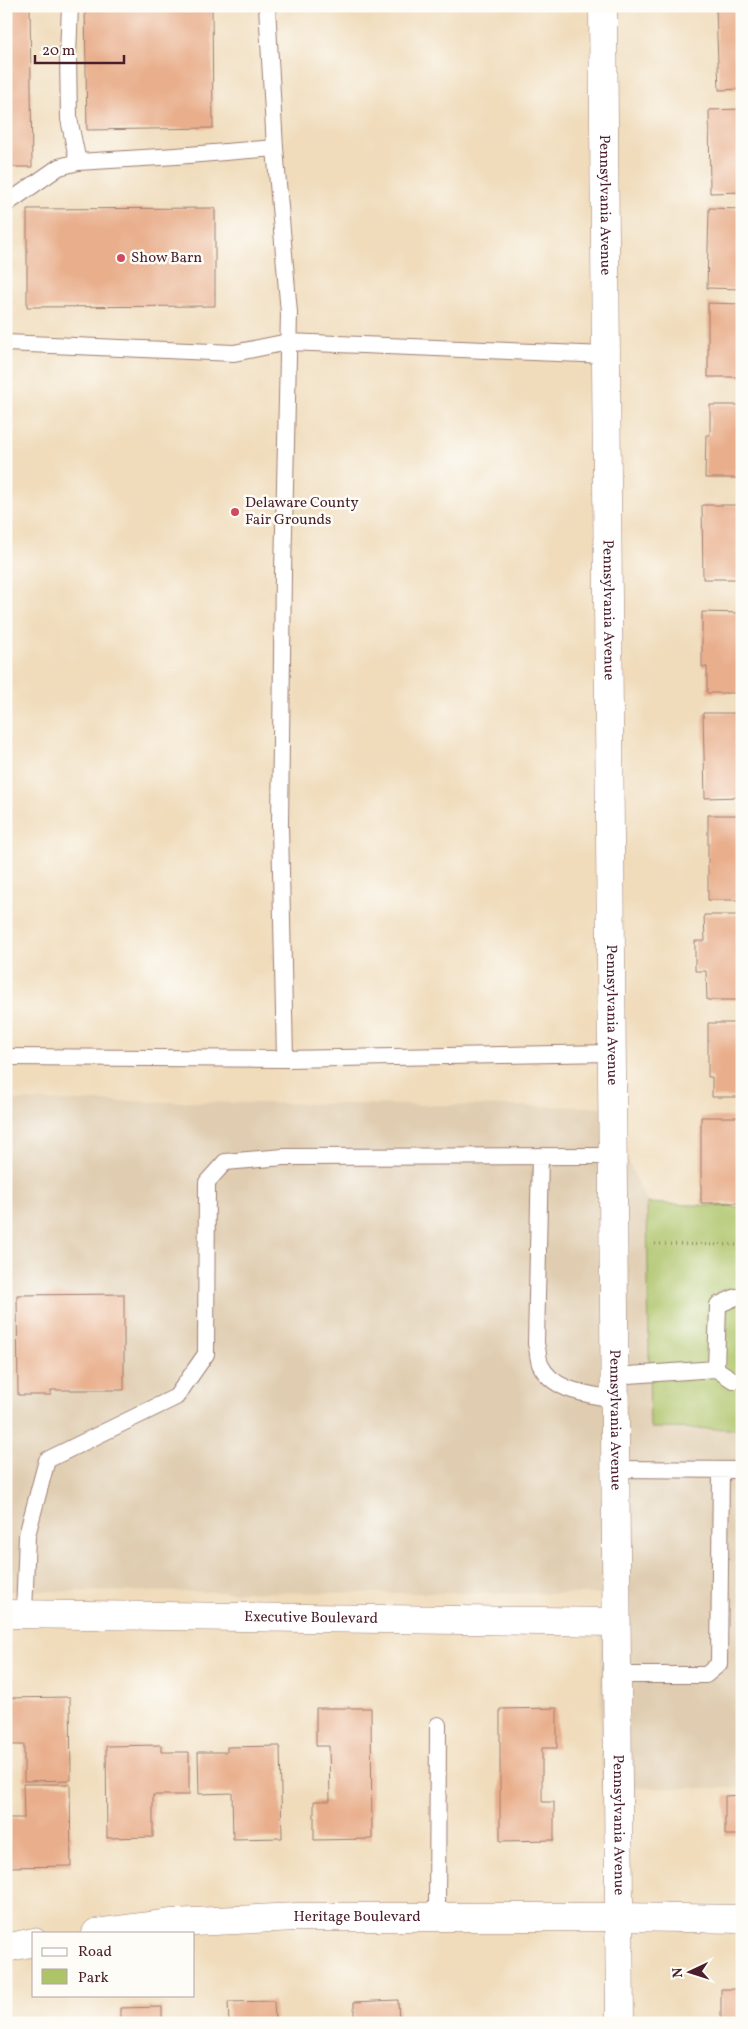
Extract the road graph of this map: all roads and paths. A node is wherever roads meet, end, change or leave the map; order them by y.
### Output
1 (70, 6) edge
2 (267, 6) edge
3 (603, 6) edge
4 (275, 148) junction
5 (78, 162) junction
6 (6, 204) edge
7 (288, 342) junction
8 (6, 343) edge
9 (606, 355) junction
10 (611, 1053) junction
11 (6, 1057) edge
12 (285, 1059) junction
13 (540, 1156) junction
14 (613, 1156) junction
15 (655, 1244) dead end
16 (742, 1245) edge
17 (742, 1297) edge
18 (716, 1369) junction
19 (742, 1380) edge
20 (614, 1388) junction
21 (615, 1469) junction
22 (721, 1470) junction
23 (742, 1470) edge
24 (15, 1614) edge
25 (616, 1622) junction
26 (616, 1675) junction
27 (438, 1725) dead end
28 (438, 1917) junction
29 (619, 1917) junction
30 (742, 1919) edge
31 (104, 1932) edge
32 (32, 1942) edge
33 (6, 1948) edge
34 (620, 2023) edge

1 - 5 lane
2 - 4 lane
3 - 9 street, Pennsylvania Avenue
4 - 5 lane
4 - 7 lane
5 - 6 lane
7 - 8 lane
7 - 9 lane
7 - 12 lane
9 - 10 street, Pennsylvania Avenue
10 - 12 lane
10 - 14 street, Pennsylvania Avenue
11 - 12 lane
13 - 14 lane
13 - 20 lane
13 - 24 lane
14 - 20 street, Pennsylvania Avenue
15 - 16 path
17 - 18 lane
18 - 19 lane
18 - 20 lane
20 - 21 street, Pennsylvania Avenue
21 - 22 lane
21 - 25 street, Pennsylvania Avenue
22 - 23 lane
22 - 26 lane
24 - 25 street, Executive Boulevard
25 - 26 street, Pennsylvania Avenue
26 - 29 street, Pennsylvania Avenue
27 - 28 lane
28 - 29 street, Heritage Boulevard
28 - 31 street, Heritage Boulevard
29 - 30 street, Heritage Boulevard
29 - 34 street, Pennsylvania Avenue
32 - 33 street

